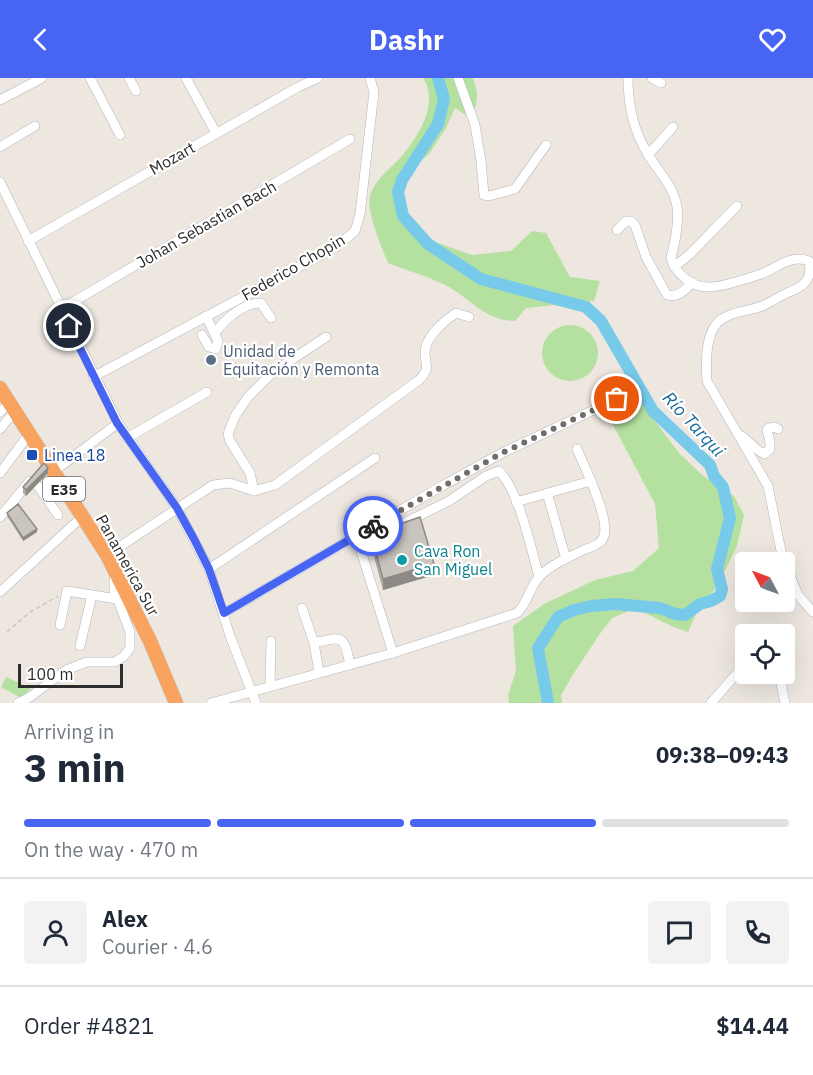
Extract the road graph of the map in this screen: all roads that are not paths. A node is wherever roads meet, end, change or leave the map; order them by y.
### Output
1 (42, 78) edge
2 (90, 78) edge
3 (129, 78) edge
4 (186, 78) edge
5 (318, 78) edge
6 (370, 78) edge
7 (458, 78) edge
8 (628, 78) edge
9 (652, 78) edge
10 (661, 83) dead end
11 (136, 91) dead end
12 (0, 100) edge
13 (35, 126) dead end
14 (673, 127) dead end
15 (216, 133) junction
16 (120, 135) dead end
17 (350, 139) dead end
18 (546, 145) dead end
19 (0, 147) edge
20 (648, 155) junction
21 (0, 183) edge
22 (737, 206) dead end
23 (617, 230) dead end
24 (28, 241) junction
25 (674, 267) junction
26 (692, 282) junction
27 (62, 309) junction
28 (206, 316) junction
29 (469, 317) dead end
30 (271, 318) dead end
31 (215, 333) junction
32 (202, 335) dead end
33 (326, 338) dead end
34 (93, 377) junction
35 (0, 388) edge
36 (207, 392) dead end
37 (617, 399) dead end
38 (8, 409) edge
39 (117, 423) junction
40 (0, 429) edge
41 (778, 429) dead end
42 (737, 433) junction
43 (30, 434) junction
44 (127, 438) junction
45 (577, 449) dead end
46 (375, 458) dead end
47 (43, 470) junction
48 (0, 472) edge
49 (591, 482) junction
50 (38, 486) dead end
51 (254, 490) junction
52 (547, 493) junction
53 (516, 502) junction
54 (177, 508) junction
55 (58, 515) dead end
56 (0, 517) edge
57 (82, 517) junction
58 (107, 555) junction
59 (566, 559) junction
60 (209, 569) junction
61 (118, 575) junction
62 (539, 577) junction
63 (0, 592) edge
64 (92, 595) junction
65 (117, 599) junction
66 (302, 608) dead end
67 (813, 612) edge
68 (224, 613) junction
69 (60, 625) dead end
70 (271, 641) dead end
71 (314, 643) junction
72 (80, 646) dead end
73 (393, 652) junction
74 (350, 665) junction
75 (319, 672) junction
76 (735, 676) edge
77 (781, 684) edge
78 (270, 686) junction
79 (252, 691) junction
80 (256, 702) edge
81 (18, 703) edge
82 (176, 703) edge
83 (211, 703) edge
84 (711, 703) edge
85 (785, 703) edge

1 - 12 street
2 - 16 street
3 - 11 street
4 - 15 street
5 - 15 street, Mozart
6 - 28 street, Federico Chopin
7 - 18 street
8 - 20 street
9 - 10 street
13 - 19 street
14 - 20 street
15 - 24 street, Mozart
17 - 27 street, Johan Sebastian Bach
20 - 25 street
21 - 24 street
22 - 25 street
23 - 26 street
24 - 27 street
25 - 26 street
26 - 42 street
27 - 34 street
28 - 31 street
28 - 34 street, Federico Chopin
29 - 51 street
30 - 31 street
31 - 32 street
33 - 51 street
34 - 39 street
35 - 38 highway, Panamerica Sur / E35
36 - 44 street
37 - 68 street
38 - 40 street
38 - 43 highway, Panamerica Sur / E35
39 - 44 street
39 - 47 street
41 - 42 street
42 - 67 street
43 - 47 highway, Panamerica Sur / E35
43 - 48 street
44 - 54 street
45 - 49 street
46 - 60 street
47 - 56 street
47 - 57 highway, Panamerica Sur / E35
49 - 52 street
49 - 59 street
50 - 55 street
51 - 54 street
52 - 53 street
52 - 59 street
53 - 62 street
53 - 73 street
54 - 58 street
54 - 60 street
57 - 58 highway, Panamerica Sur / E35
57 - 63 street
58 - 61 highway, Panamerica Sur / E35
59 - 62 street
60 - 68 street
61 - 65 street
61 - 82 highway, Panamerica Sur / E35
62 - 73 street
64 - 65 street
64 - 69 street
64 - 72 street
65 - 81 street
66 - 71 street
68 - 79 street
70 - 78 street
71 - 74 street
71 - 75 street
73 - 74 street
74 - 75 street
75 - 78 street
76 - 84 street
77 - 85 street
78 - 79 street
79 - 80 street
79 - 83 street

